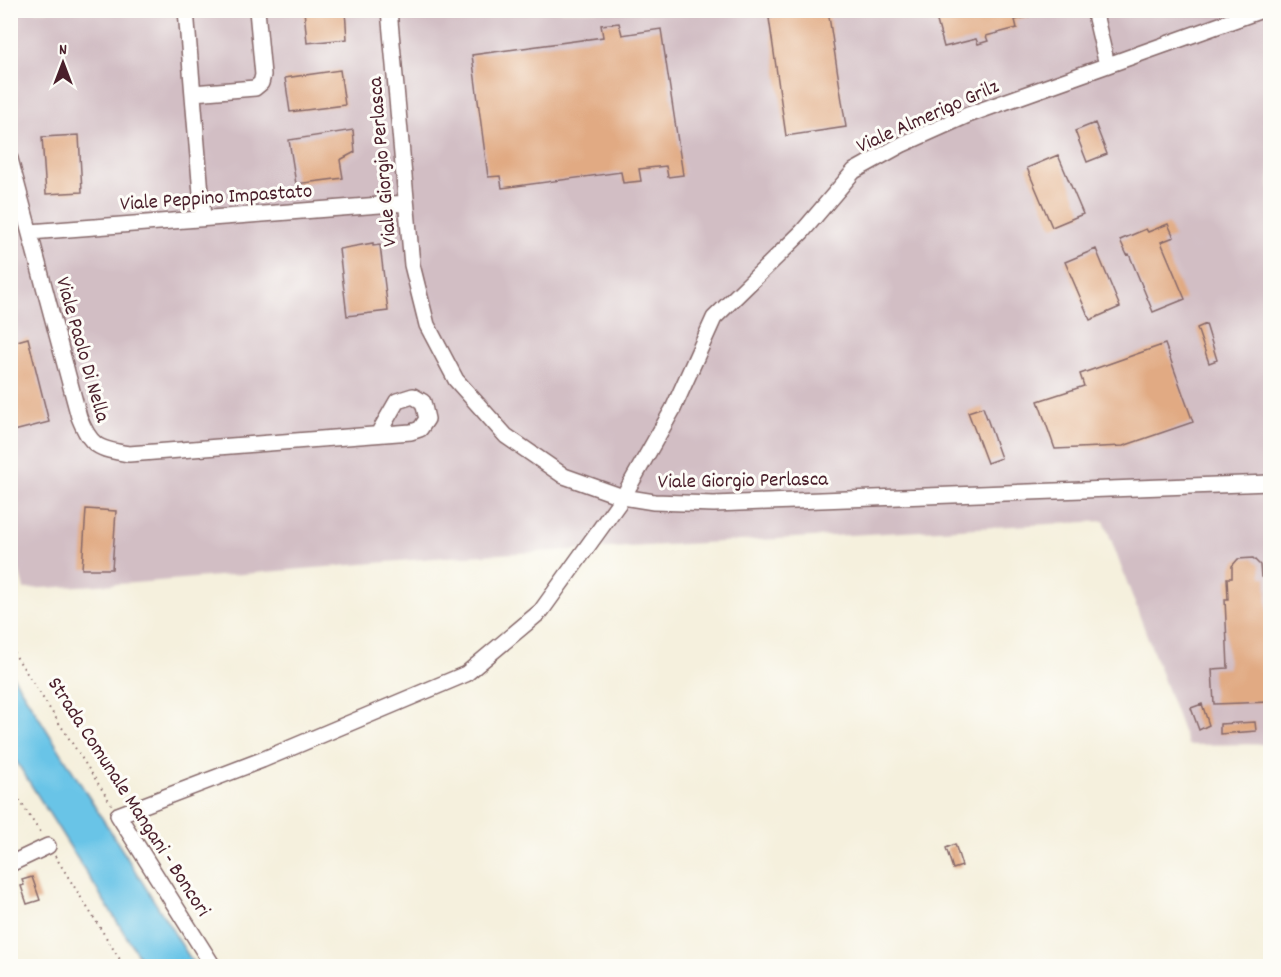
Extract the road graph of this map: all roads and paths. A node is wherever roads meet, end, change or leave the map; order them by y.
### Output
1 (186, 10) edge
2 (257, 10) edge
3 (389, 10) edge
4 (1094, 10) edge
5 (1262, 10) edge
6 (1107, 65) junction
7 (193, 93) junction
8 (10, 159) edge
9 (406, 203) junction
10 (203, 218) junction
11 (30, 232) junction
12 (378, 434) dead end
13 (1270, 483) edge
14 (623, 497) junction
15 (10, 647) edge
16 (10, 785) edge
17 (118, 814) junction
18 (48, 846) junction
19 (10, 864) edge
20 (124, 966) edge
21 (213, 966) edge

1 - 7 street
2 - 7 street
3 - 9 street, Viale Giorgio Perlasca
4 - 6 street
5 - 6 street, Viale Almerigo Grilz
6 - 14 street, Viale Almerigo Grilz
7 - 10 street
8 - 11 street, Viale Paolo Di Nella
9 - 10 street, Viale Peppino Impastato
9 - 14 street, Viale Giorgio Perlasca
10 - 11 street, Viale Peppino Impastato
11 - 12 street, Viale Paolo Di Nella
13 - 14 street, Viale Giorgio Perlasca
14 - 17 street, Viale Almerigo Grilz
15 - 17 path, Strada Comunale Mangani - Boncori
16 - 18 path
17 - 21 street, Strada Comunale Mangani - Boncori
18 - 19 street
18 - 20 path

